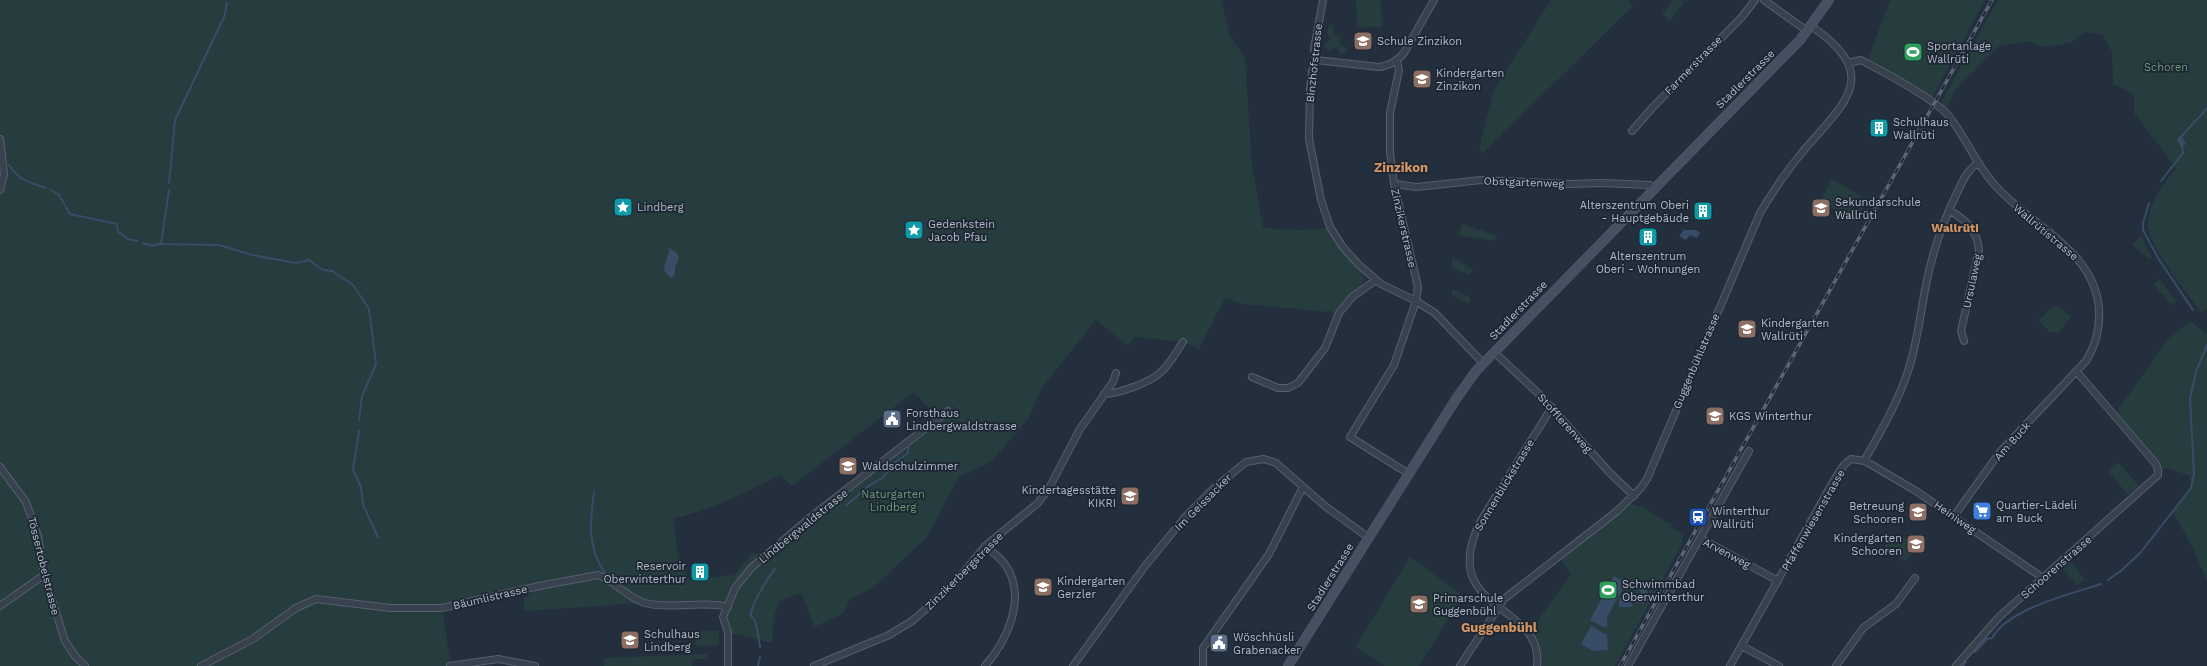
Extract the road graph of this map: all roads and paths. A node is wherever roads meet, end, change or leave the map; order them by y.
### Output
1 (1323, 0) edge
2 (1434, 0) edge
3 (1755, 0) edge
4 (1764, 0) edge
5 (1829, 0) edge
6 (1837, 0) edge
7 (1819, 15) junction
8 (1809, 28) junction
9 (1316, 60) junction
10 (1397, 61) junction
11 (1848, 62) junction
12 (1632, 131) dead end
13 (0, 139) edge
14 (1978, 163) junction
15 (1394, 184) junction
16 (1654, 188) junction
17 (0, 190) edge
18 (1949, 210) junction
19 (1376, 280) junction
20 (1416, 300) junction
21 (1964, 341) dead end
22 (1183, 342) dead end
23 (1494, 352) junction
24 (1484, 363) junction
25 (2077, 372) junction
26 (1116, 373) dead end
27 (1252, 377) dead end
28 (1104, 394) junction
29 (1552, 407) junction
30 (948, 411) dead end
31 (1749, 451) dead end
32 (1864, 460) junction
33 (0, 467) edge
34 (1408, 474) junction
35 (1303, 487) junction
36 (1634, 496) junction
37 (1954, 516) junction
38 (1368, 538) junction
39 (1700, 538) junction
40 (986, 546) junction
41 (44, 575) junction
42 (1914, 578) dead end
43 (2043, 578) junction
44 (1778, 581) junction
45 (0, 606) edge
46 (728, 607) junction
47 (1497, 607) junction
48 (1742, 646) junction
49 (85, 666) edge
50 (201, 666) edge
51 (450, 666) edge
52 (535, 666) edge
53 (728, 666) edge
54 (814, 666) edge
55 (985, 666) edge
56 (1073, 666) edge
57 (1203, 666) edge
58 (1288, 666) edge
59 (1460, 666) edge
60 (1537, 666) edge
61 (1628, 666) edge
62 (1730, 666) edge
63 (1778, 666) edge
64 (1836, 666) edge
65 (1956, 666) edge

1 - 9 street, Binzhofstrasse
2 - 10 street
3 - 12 street, Farmerstrasse
4 - 8 street, Guggenbühlstrasse
5 - 7 main road, Stadlerstrasse
6 - 7 main road, Stadlerstrasse
7 - 8 main road, Stadlerstrasse
8 - 11 street, Guggenbühlstrasse
8 - 16 main road, Stadlerstrasse
9 - 10 street
9 - 19 street, Binzhofstrasse
10 - 15 street, Zinzikerstrasse
11 - 14 street, Wallrütistrasse
11 - 36 street, Guggenbühlstrasse
13 - 17 street
14 - 18 street
14 - 25 street, Wallrütistrasse
15 - 16 street, Obstgartenweg
15 - 20 street, Zinzikerstrasse
16 - 23 main road, Stadlerstrasse
18 - 21 street, Ursulaweg
18 - 32 street
19 - 20 street, Binzhofstrasse
19 - 27 street
20 - 24 street, Binzhofstrasse
20 - 34 street, Zinzikerstrasse
22 - 28 street
23 - 24 main road, Stadlerstrasse
23 - 29 street, Stofflerenweg
24 - 34 main road, Stadlerstrasse
25 - 37 street, Am Buck
25 - 43 street, Schoorenstrasse
26 - 28 street, Zinzikerbergstrasse
28 - 40 street, Zinzikerbergstrasse
29 - 36 street, Stofflerenweg
29 - 47 street, Sonnenblickstrasse
30 - 46 street, Lindbergwaldstrasse
31 - 39 street
32 - 37 street, Heiniweg
32 - 44 street, Pfaffenwiesenstrasse
33 - 41 street, Tössertobelstrasse
34 - 38 main road, Stadlerstrasse
35 - 38 street, Im Geissacker
35 - 56 street, Im Geissacker
35 - 57 street
36 - 47 street, Guggenbühlstrasse
37 - 43 street, Heiniweg
38 - 58 main road, Stadlerstrasse
39 - 44 street, Arvenweg
39 - 61 street, Arvenweg
40 - 54 street, Zinzikerbergstrasse
40 - 55 street
41 - 45 street
41 - 49 street, Tössertobelstrasse
42 - 64 street
43 - 65 street, Schoorenstrasse
44 - 48 street, Pfaffenwiesenstrasse
46 - 50 street, Bäumlistrasse
46 - 53 street
47 - 59 street, Guggenbühlstrasse
47 - 60 street, Sonnenblickstrasse
48 - 62 street, Pfaffenwiesenstrasse
48 - 63 street
51 - 52 street

